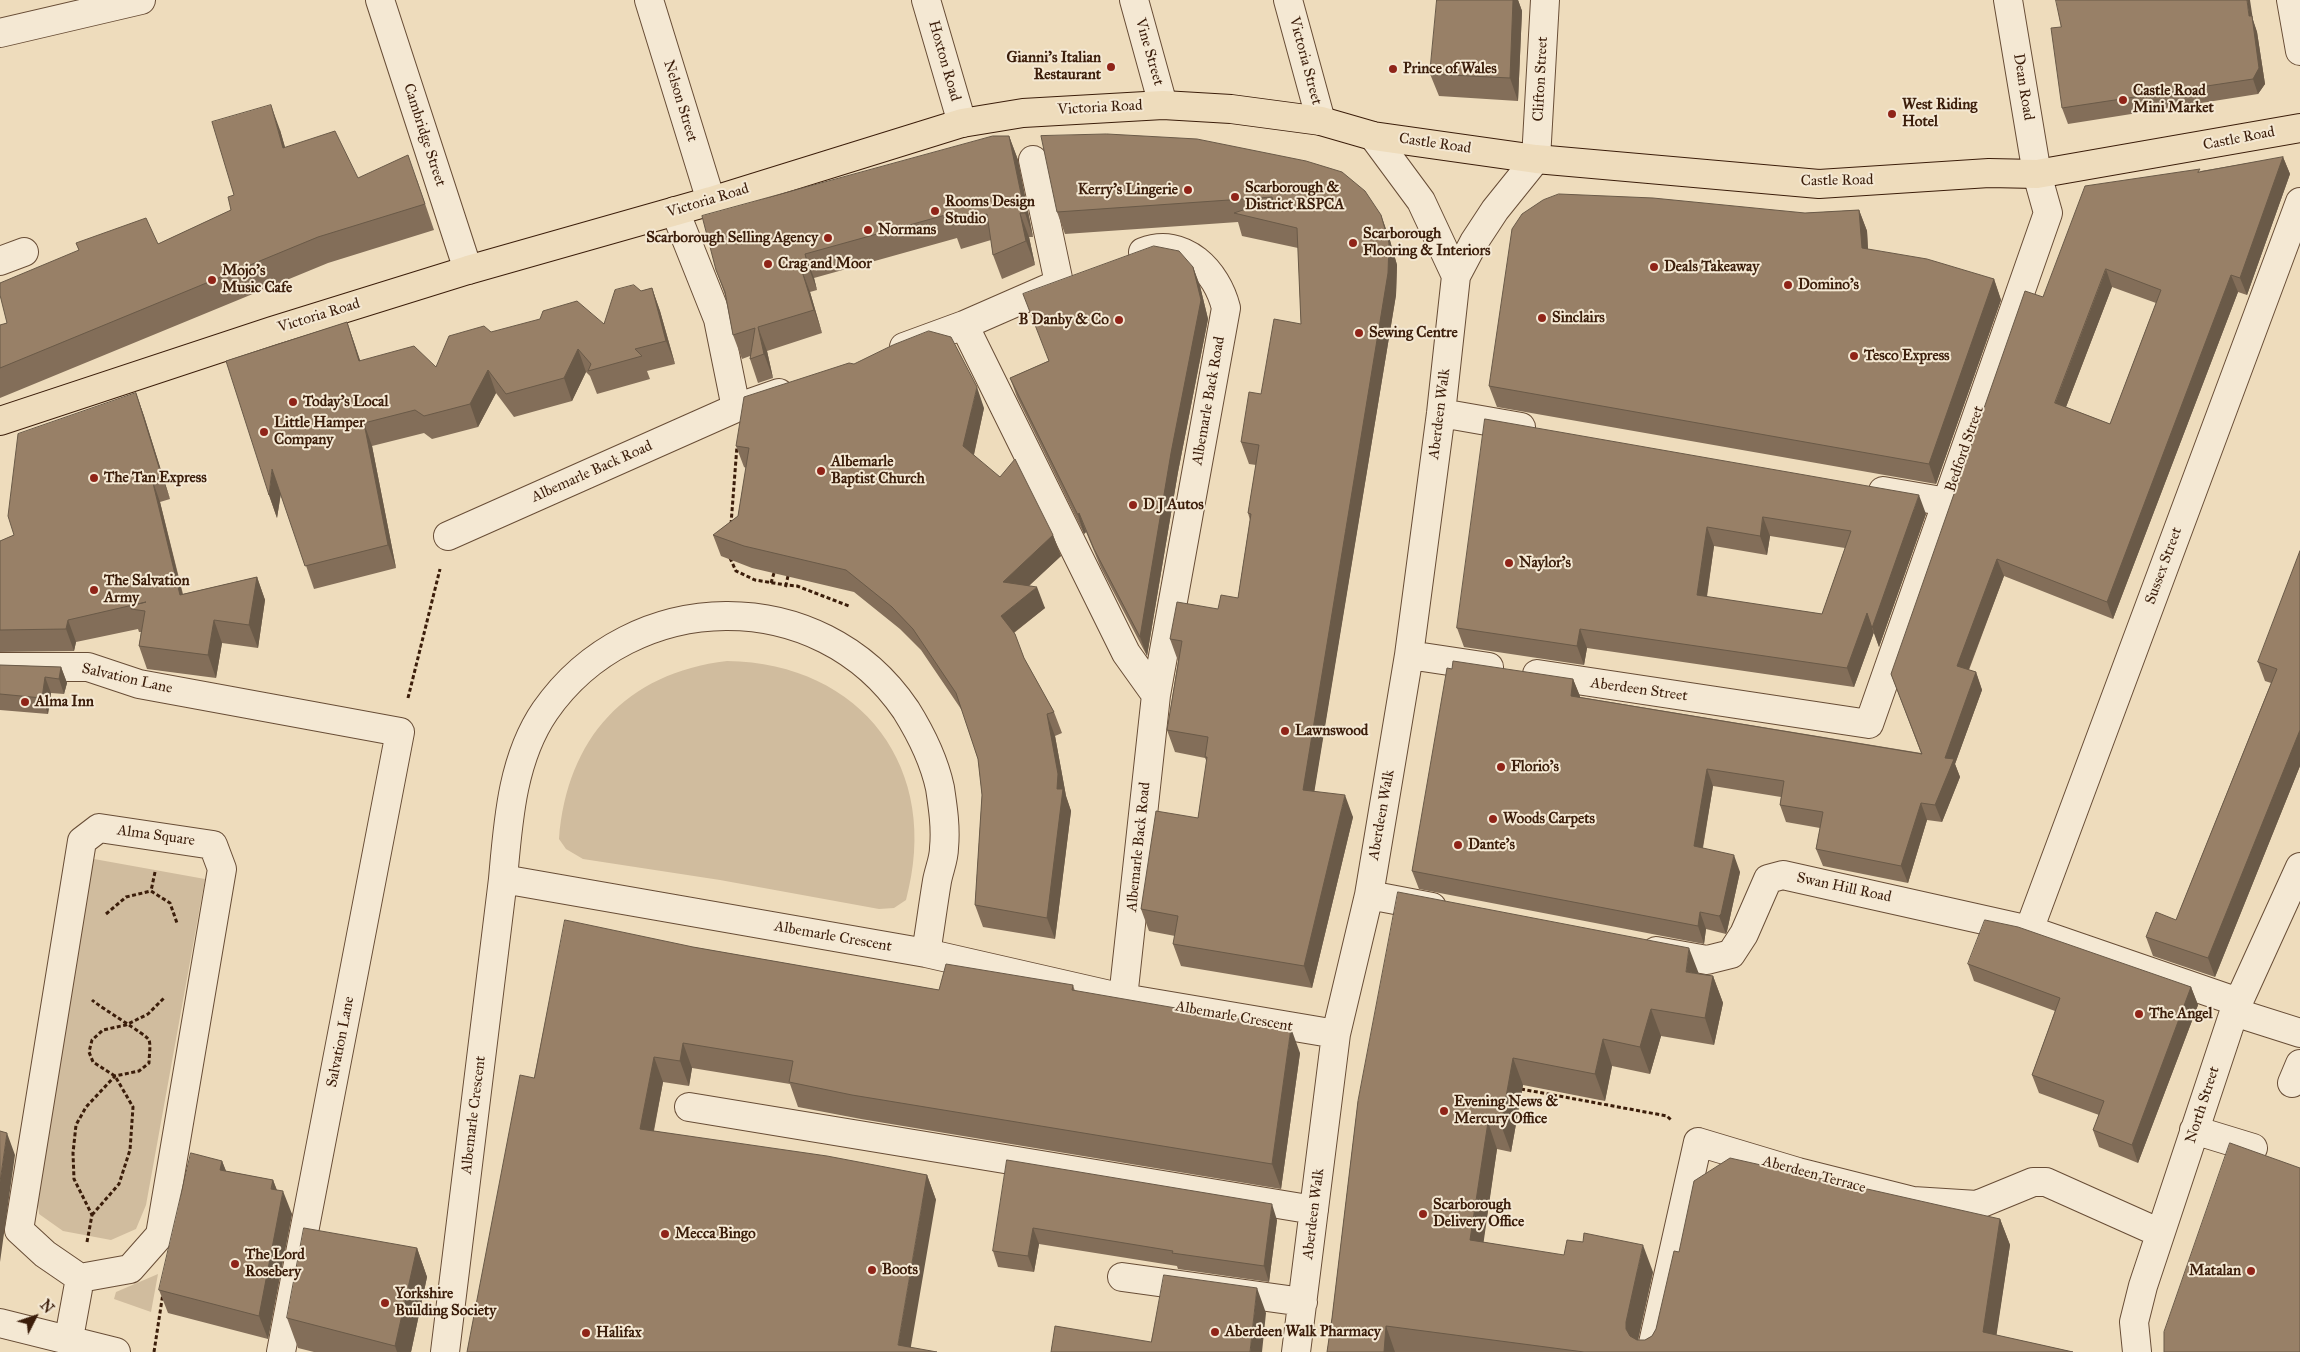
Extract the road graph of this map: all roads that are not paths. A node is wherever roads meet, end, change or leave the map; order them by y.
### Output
1 (141, 0) edge
2 (380, 0) edge
3 (649, 0) edge
4 (926, 0) edge
5 (1134, 0) edge
6 (1288, 0) edge
7 (1546, 0) edge
8 (2008, 0) edge
9 (2292, 0) edge
10 (0, 33) edge
11 (2300, 51) edge
12 (1163, 105) junction
13 (1321, 121) junction
14 (962, 122) junction
15 (2300, 128) edge
16 (1373, 136) junction
17 (1536, 158) junction
18 (1033, 160) dead end
19 (2037, 174) junction
20 (711, 201) junction
21 (2300, 202) edge
22 (675, 212) junction
23 (1120, 260) edge
24 (468, 270) junction
25 (1085, 274) edge
26 (1456, 276) junction
27 (1059, 283) junction
28 (964, 325) junction
29 (882, 355) edge
30 (800, 385) edge
31 (736, 408) junction
32 (1441, 413) junction
33 (0, 421) edge
34 (1548, 432) edge
35 (1859, 486) edge
36 (1947, 502) junction
37 (448, 536) road end
38 (1409, 656) junction
39 (0, 667) edge
40 (1156, 695) junction
41 (1869, 724) joint
42 (2300, 867) edge
43 (503, 879) junction
44 (1369, 894) junction
45 (1456, 912) edge
46 (2029, 930) junction
47 (1630, 945) edge
48 (926, 953) junction
49 (1123, 998) junction
50 (2236, 1007) junction
51 (2300, 1033) edge
52 (1336, 1034) junction
53 (689, 1107) dead end
54 (2194, 1130) junction
55 (2253, 1148) dead end
56 (1314, 1210) junction
57 (2160, 1233) junction
58 (1122, 1277) dead end
59 (80, 1278) junction
60 (1303, 1302) junction
61 (0, 1323) edge
62 (68, 1338) junction
63 (116, 1352) edge
64 (281, 1352) edge
65 (445, 1352) edge
66 (1296, 1352) edge
67 (1651, 1352) edge
68 (2137, 1352) edge

1 - 10 street
2 - 24 street, Cambridge Street
3 - 20 street, Nelson Street
4 - 14 street, Hoxton Road
5 - 12 street, Vine Street
6 - 13 street, Victoria Street
7 - 17 street, Clifton Street
8 - 19 street, Dean Road
9 - 11 street
12 - 13 main road, Victoria Road
12 - 14 main road, Victoria Road
13 - 16 main road, Victoria Road
14 - 20 main road, Victoria Road
15 - 19 main road, Castle Road
16 - 17 main road, Castle Road
16 - 26 street
17 - 19 main road, Castle Road
17 - 26 street, Aberdeen Walk
18 - 27 street
19 - 36 street, Bedford Street
20 - 22 main road, Victoria Road
21 - 46 street, Sussex Street
22 - 24 main road, Victoria Road
22 - 31 street
23 - 40 street, Albemarle Back Road
24 - 33 main road, Victoria Road
25 - 27 street
26 - 32 street, Aberdeen Walk
27 - 28 street
28 - 29 street
28 - 40 street
30 - 31 street, Albemarle Back Road
31 - 37 street, Albemarle Back Road
32 - 34 street
32 - 38 street, Aberdeen Walk
35 - 36 street
36 - 41 street, Bedford Street
38 - 41 street, Aberdeen Street
38 - 44 street, Aberdeen Walk
39 - 64 street, Salvation Lane
40 - 49 street, Albemarle Back Road
42 - 50 street, North Street
43 - 48 street, Albemarle Crescent
43 - 48 street, Albemarle Crescent
43 - 65 street, Albemarle Crescent
44 - 45 street
44 - 52 street, Aberdeen Walk
46 - 47 street, Swan Hill Road
46 - 50 street, Swan Hill Road
48 - 49 street, Albemarle Crescent
49 - 52 street, Albemarle Crescent
50 - 51 street, Swan Hill Road
50 - 54 street, North Street
52 - 56 street, Aberdeen Walk
53 - 56 street
54 - 55 street
54 - 57 street, North Street
56 - 60 street, Aberdeen Walk
57 - 67 street, Aberdeen Terrace
57 - 68 street, North Street
58 - 60 street
59 - 59 street, Alma Square
59 - 62 street
60 - 66 street, Aberdeen Walk
61 - 62 street
62 - 63 street

